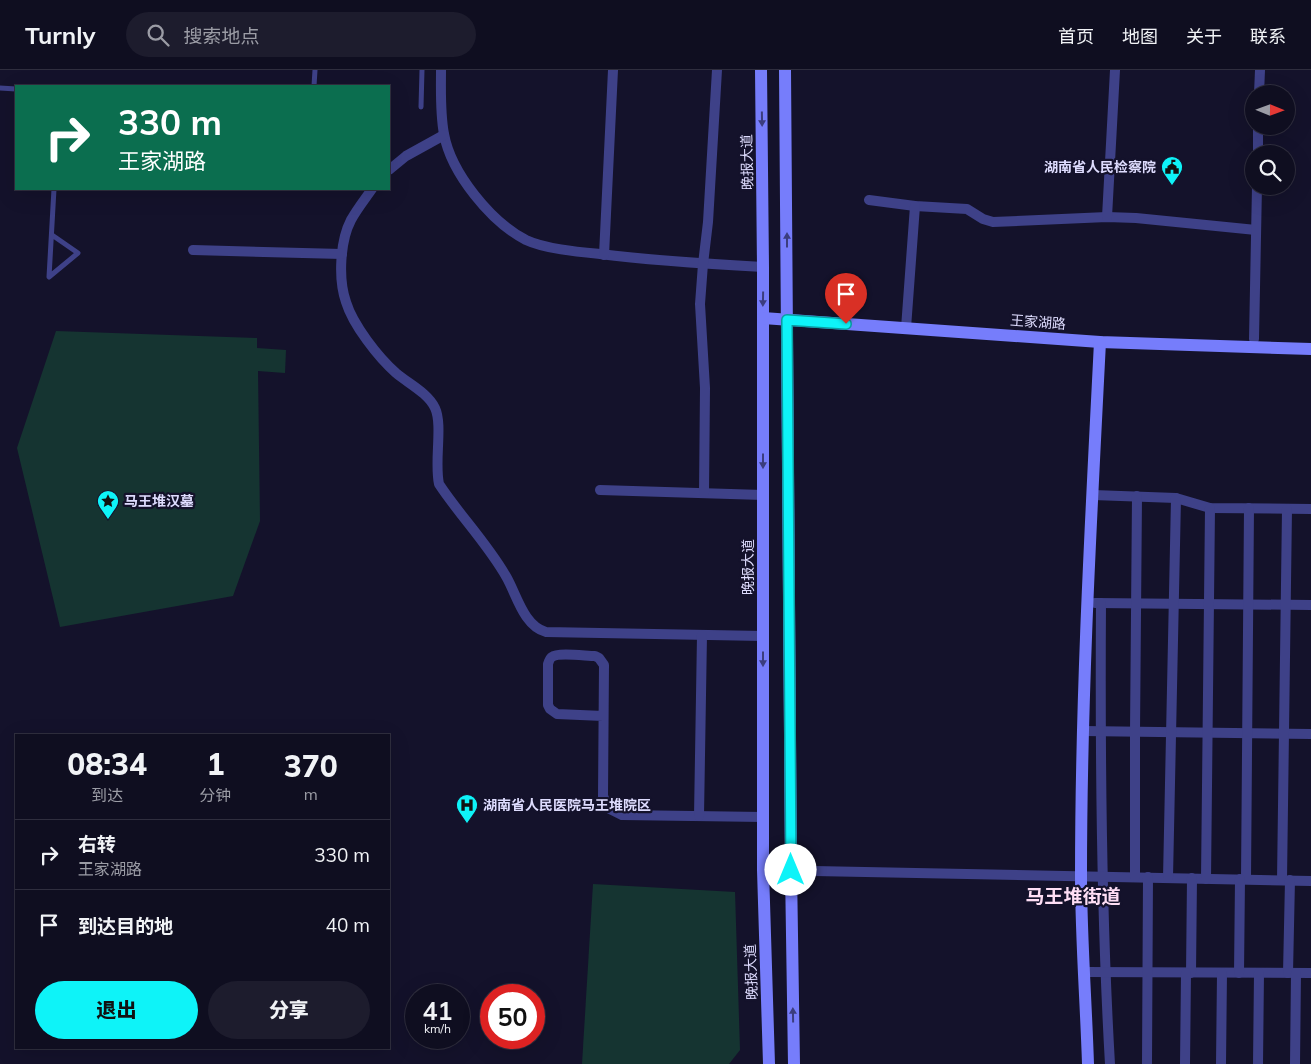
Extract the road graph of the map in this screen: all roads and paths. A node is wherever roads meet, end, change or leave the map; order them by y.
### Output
1 (315, 70) edge
2 (422, 70) edge
3 (441, 70) edge
4 (613, 70) edge
5 (717, 70) edge
6 (761, 70) edge
7 (785, 70) edge
8 (1115, 70) edge
9 (1260, 70) edge
10 (314, 85) edge
11 (1259, 85) edge
12 (0, 88) edge
13 (15, 89) edge
14 (420, 107) dead end
15 (444, 135) junction
16 (390, 169) edge
17 (54, 190) edge
18 (371, 190) edge
19 (1257, 195) edge
20 (869, 200) dead end
21 (915, 206) junction
22 (1107, 217) junction
23 (1256, 230) junction
24 (52, 235) junction
25 (193, 250) dead end
26 (342, 254) junction
27 (604, 255) junction
28 (702, 264) junction
29 (763, 267) junction
30 (763, 318) junction
31 (787, 320) junction
32 (906, 328) junction
33 (1254, 339) dead end
34 (1100, 342) junction
35 (1311, 349) edge
36 (600, 490) dead end
37 (704, 493) junction
38 (763, 495) junction
39 (1093, 495) junction
40 (1137, 496) junction
41 (1176, 498) junction
42 (1210, 508) junction
43 (1249, 508) junction
44 (1287, 509) junction
45 (1311, 509) edge
46 (1088, 603) junction
47 (1101, 603) junction
48 (1137, 604) junction
49 (1174, 604) junction
50 (1208, 604) junction
51 (1248, 605) junction
52 (1286, 605) junction
53 (1311, 606) edge
54 (702, 635) junction
55 (763, 636) junction
56 (603, 716) junction
57 (1083, 731) junction
58 (1100, 732) junction
59 (1134, 732) junction
60 (1170, 732) junction
61 (1207, 732) junction
62 (1246, 733) junction
63 (1284, 733) junction
64 (1311, 734) edge
65 (699, 816) junction
66 (763, 817) junction
67 (762, 870) junction
68 (791, 870) junction
69 (1081, 876) junction
70 (1102, 876) junction
71 (1135, 877) junction
72 (1148, 877) junction
73 (1168, 878) junction
74 (1192, 878) junction
75 (1206, 879) junction
76 (1243, 879) junction
77 (1286, 880) junction
78 (1311, 881) edge
79 (1085, 972) junction
80 (1105, 972) junction
81 (1147, 972) junction
82 (1188, 973) junction
83 (1222, 973) junction
84 (1239, 973) junction
85 (1259, 973) junction
86 (1292, 973) junction
87 (1311, 974) edge
88 (769, 1064) edge
89 (794, 1064) edge
90 (1088, 1064) edge
91 (1110, 1064) edge
92 (1146, 1064) edge
93 (1185, 1064) edge
94 (1222, 1064) edge
95 (1258, 1064) edge
96 (1295, 1064) edge

1 - 10 lane
2 - 14 lane
3 - 15 street
4 - 27 street
5 - 28 street
6 -> 29 main road, 晚报大道
31 -> 7 main road
8 - 22 street
9 - 11 street
12 - 13 lane
15 - 16 street
15 - 27 street
17 - 24 lane
18 - 26 street
19 - 23 street
20 - 21 street
21 - 22 street
21 - 32 street
22 - 23 street
23 - 33 street
24 - 24 lane
25 - 26 street
26 - 54 street
27 - 28 street
28 - 29 street
28 - 37 street
29 -> 30 main road, 晚报大道
30 - 31 main road, 王家湖路
30 -> 38 main road, 晚报大道
31 - 32 main road, 王家湖路
31 - 68 main road
32 - 34 main road, 王家湖路
34 - 35 main road, 王家湖路
34 - 39 main road
36 - 37 street
37 - 38 street
38 - 55 main road, 晚报大道
39 - 40 street
39 - 46 main road
40 - 41 street
40 - 48 street
41 - 42 street
41 - 49 street
42 - 43 street
42 - 50 street
43 - 44 street
43 - 51 street
44 - 45 street
44 - 52 street
46 - 47 street
46 - 57 main road
47 - 48 street
47 - 58 street
48 - 49 street
48 - 59 street
49 - 50 street
49 - 60 street
50 - 51 street
50 - 61 street
51 - 52 street
51 - 62 street
52 - 53 street
52 - 63 street
54 - 55 street
54 - 65 street
55 -> 66 main road, 晚报大道
56 - 56 street
56 - 65 street
57 - 58 street
57 - 69 main road
58 - 59 street
58 - 70 street
59 - 60 street
59 - 71 street
60 - 61 street
60 - 73 street
61 - 62 street
61 - 75 street
62 - 63 street
62 - 76 street
63 - 64 street
63 - 77 street
65 - 66 street
66 - 67 main road, 晚报大道
67 - 68 street
67 - 88 main road, 晚报大道
68 - 69 street
89 -> 68 main road
69 - 70 street
69 - 79 main road
70 - 71 street
70 - 80 street
71 - 72 street
72 - 73 street
72 - 81 street
73 - 74 street
74 - 75 street
74 - 82 street
75 - 76 street
76 - 77 street
76 - 84 street
77 - 78 street
77 - 86 street
79 - 80 street
79 - 90 main road
80 - 81 street
80 - 91 street
81 - 82 street
81 - 92 street
82 - 83 street
82 - 93 street
83 - 84 street
83 - 94 street
84 - 85 street
85 - 86 street
85 - 95 street
86 - 87 street
86 - 96 street

